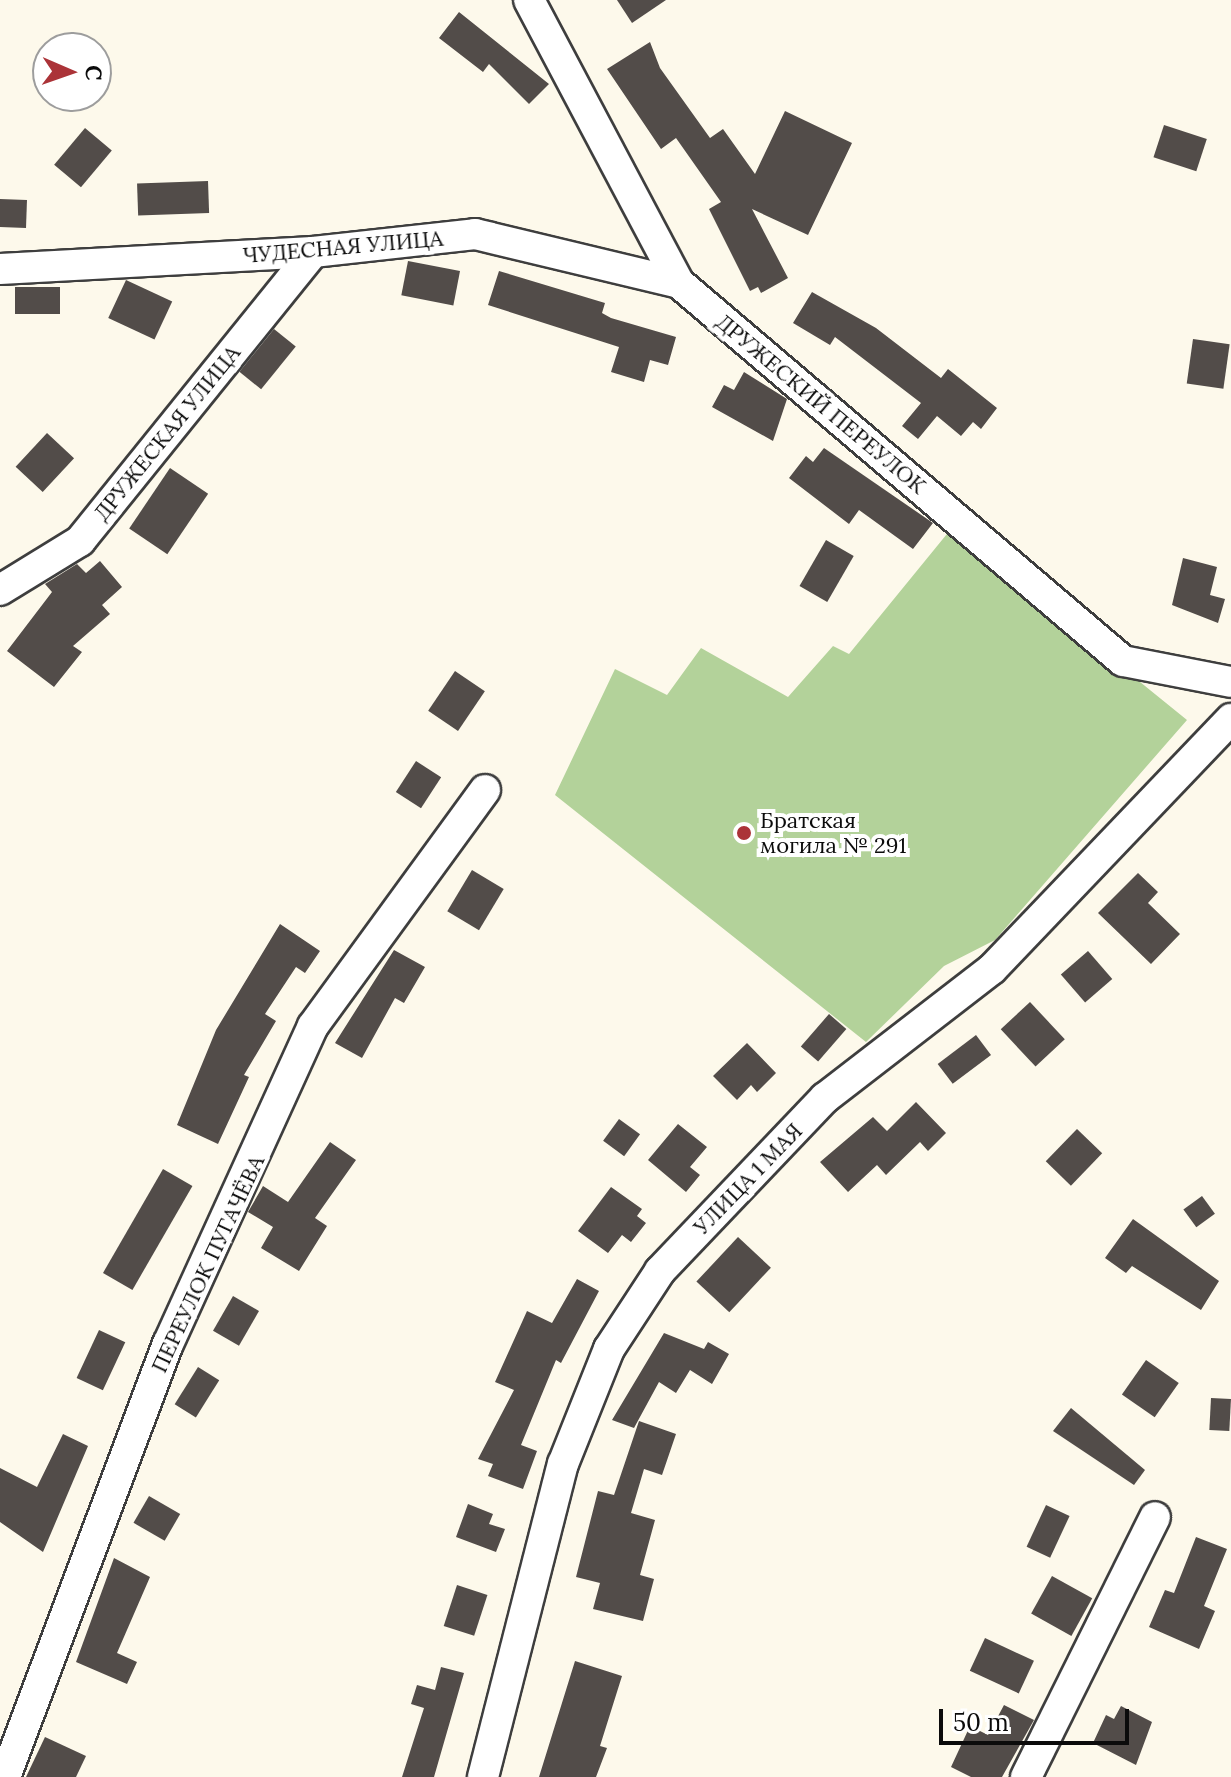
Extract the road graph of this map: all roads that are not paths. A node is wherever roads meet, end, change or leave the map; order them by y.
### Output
1 (529, 0) edge
2 (313, 252) junction
3 (0, 269) edge
4 (679, 283) junction
5 (0, 590) edge
6 (1231, 682) edge
7 (1231, 719) edge
8 (485, 790) dead end
9 (1155, 1517) dead end
10 (5, 1777) edge
11 (483, 1777) edge
12 (1026, 1777) edge

1 - 4 street, ДРУЖЕСКИЙ ПЕРЕУЛОК
2 - 3 street, ЧУДЕСНАЯ УЛИЦА
2 - 4 street, ЧУДЕСНАЯ УЛИЦА
2 - 5 street, ДРУЖЕСКАЯ УЛИЦА
4 - 6 street, ДРУЖЕСКИЙ ПЕРЕУЛОК
7 - 11 street, УЛИЦА 1 МАЯ
8 - 10 street, ПЕРЕУЛОК ПУГАЧЁВА
9 - 12 street

